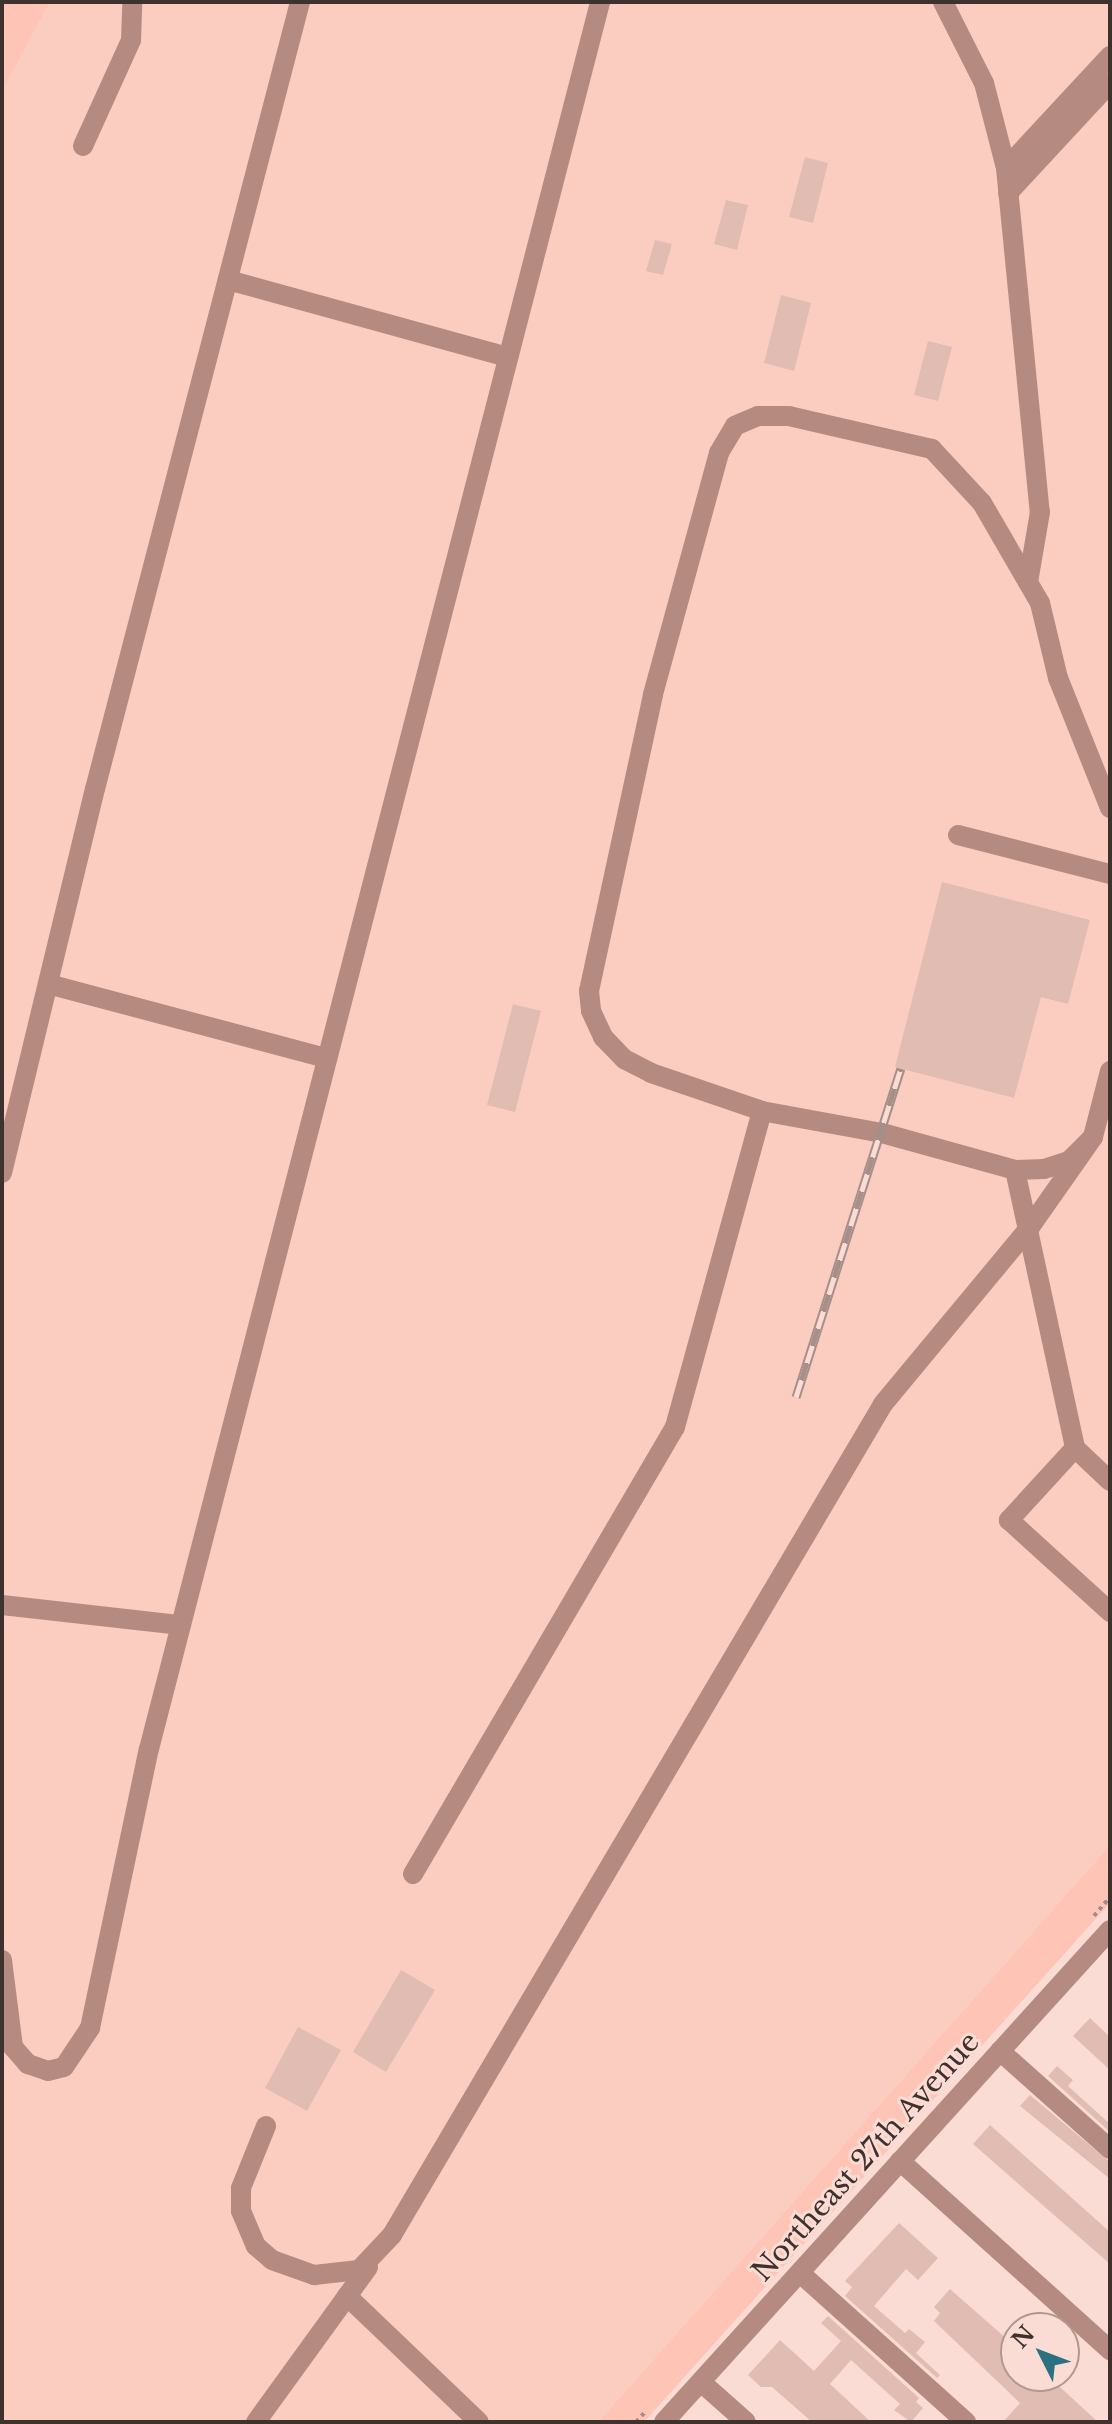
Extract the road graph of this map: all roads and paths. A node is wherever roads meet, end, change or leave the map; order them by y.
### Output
1 (132, 2) edge
2 (300, 2) edge
3 (600, 2) edge
4 (943, 2) edge
5 (1110, 56) edge
6 (1110, 83) edge
7 (83, 146) dead end
8 (1006, 168) junction
9 (1008, 193) junction
10 (228, 280) junction
11 (508, 357) junction
12 (1028, 582) junction
13 (1110, 808) edge
14 (958, 835) dead end
15 (1110, 874) edge
16 (48, 984) junction
17 (327, 1058) junction
18 (1110, 1071) edge
19 (762, 1111) junction
20 (1093, 1137) junction
21 (1015, 1170) junction
22 (2, 1173) edge
23 (1030, 1227) junction
24 (1075, 1448) junction
25 (1110, 1481) edge
26 (2, 1605) edge
27 (1110, 1612) edge
28 (181, 1625) junction
29 (413, 1874) dead end
30 (1107, 1939) edge
31 (2, 1960) edge
32 (1000, 2051) junction
33 (266, 2126) dead end
34 (1110, 2149) edge
35 (900, 2161) junction
36 (375, 2257) junction
37 (800, 2273) junction
38 (347, 2296) junction
39 (1110, 2350) edge
40 (701, 2382) junction
41 (256, 2422) edge
42 (479, 2422) edge
43 (664, 2422) edge
44 (746, 2422) edge
45 (966, 2422) edge

1 - 7 street
2 - 10 street
3 - 11 street
4 - 8 street
5 - 8 street
6 - 9 street
8 - 9 street
9 - 12 street
10 - 11 street
10 - 16 street
11 - 17 street
12 - 13 street
12 - 19 street
14 - 15 street
16 - 17 street
16 - 22 street
17 - 28 street
18 - 20 street
19 - 21 street
19 - 29 street
20 - 21 street
20 - 23 street
21 - 23 street
23 - 24 street
23 - 36 street
24 - 25 street
24 - 27 street
26 - 28 street
28 - 31 street
30 - 32 street, Northeast 27th Avenue
32 - 34 street
32 - 35 street, Northeast 27th Avenue
33 - 36 street
35 - 37 street, Northeast 27th Avenue
35 - 39 street
36 - 38 street
37 - 40 street, Northeast 27th Avenue
37 - 45 street
38 - 41 street
38 - 42 street
40 - 43 street, Northeast 27th Avenue
40 - 44 street

